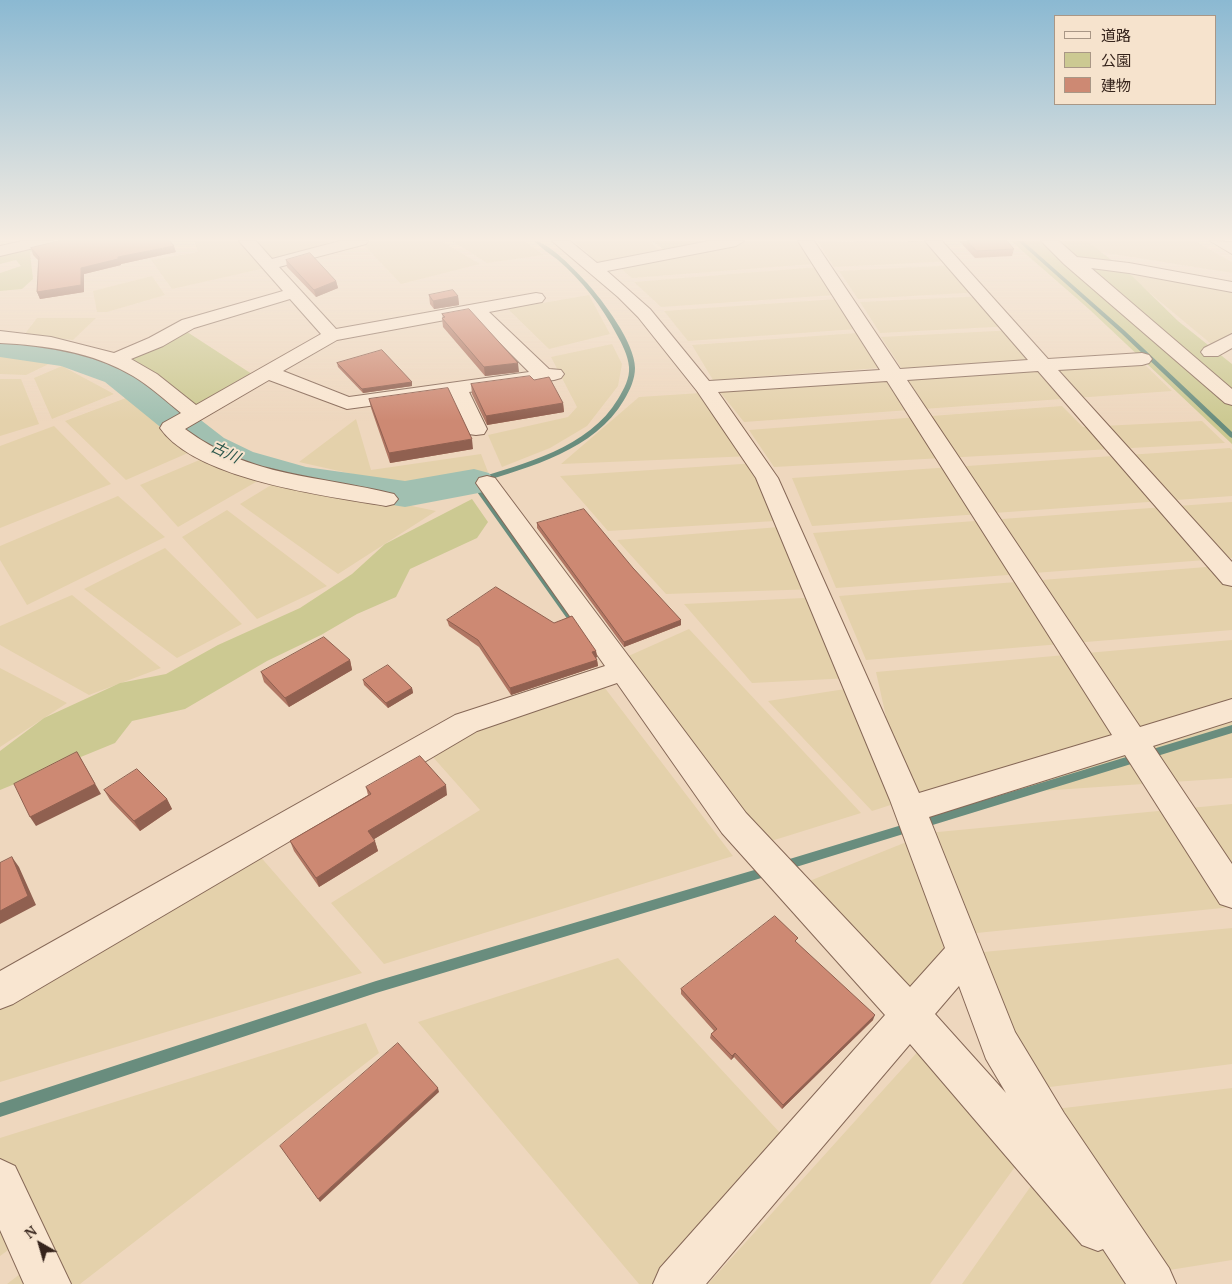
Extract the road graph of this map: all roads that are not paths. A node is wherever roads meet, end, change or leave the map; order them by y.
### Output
1 (266, 301) edge
2 (300, 301) edge
3 (520, 301) edge
4 (631, 301) edge
5 (845, 301) edge
6 (986, 301) edge
7 (1118, 301) edge
8 (476, 309) junction
9 (332, 335) junction
10 (0, 337) edge
11 (1232, 340) edge
12 (1211, 352) dead end
13 (115, 359) junction
14 (1142, 359) dead end
15 (1044, 366) junction
16 (267, 372) junction
17 (893, 375) junction
18 (457, 387) junction
19 (704, 387) junction
20 (1232, 400) edge
21 (195, 414) junction
22 (476, 429) dead end
23 (487, 483) dead end
24 (386, 499) dead end
25 (1232, 578) edge
26 (622, 671) junction
27 (1232, 710) edge
28 (1141, 753) junction
29 (913, 822) junction
30 (1232, 893) edge
31 (963, 954) junction
32 (0, 991) edge
33 (910, 1015) junction
34 (0, 1181) edge
35 (48, 1284) edge
36 (676, 1284) edge
37 (1146, 1284) edge
38 (1153, 1284) edge

1 - 13 street
2 - 9 street
3 - 8 street
4 - 19 street
5 - 17 street
6 - 15 street
7 - 20 street
8 - 9 street
8 - 18 street
9 - 16 street
10 - 13 street
11 - 12 street
13 - 21 street
14 - 15 street
15 - 17 street
15 - 25 street
16 - 18 street
16 - 21 street
17 - 19 street
17 - 28 street
18 - 22 street
19 - 29 street
21 - 24 street
23 - 26 street
26 - 32 street
26 - 33 street
27 - 28 street
28 - 29 street
28 - 30 street
29 - 31 street
31 - 33 street
31 - 38 street
33 - 36 street
33 - 37 street
34 - 35 street

